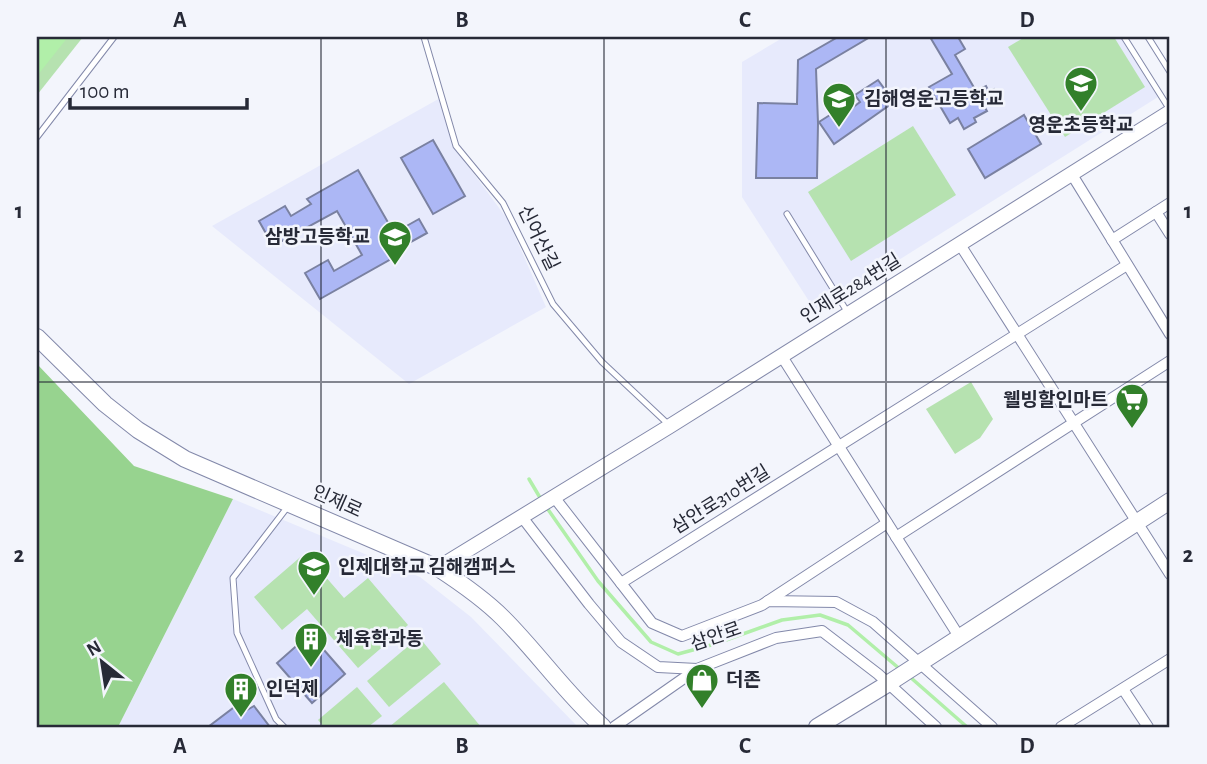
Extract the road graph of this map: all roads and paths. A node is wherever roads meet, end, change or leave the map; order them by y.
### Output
1 (114, 37) edge
2 (424, 37) edge
3 (1124, 37) edge
4 (1148, 37) edge
5 (1170, 72) edge
6 (1170, 111) edge
7 (37, 137) edge
8 (1070, 173) junction
9 (1170, 203) edge
10 (1156, 212) junction
11 (787, 214) dead end
12 (1170, 234) edge
13 (1112, 240) junction
14 (959, 243) junction
15 (1127, 265) junction
16 (848, 313) junction
17 (1017, 333) junction
18 (1170, 334) edge
19 (37, 337) edge
20 (781, 355) junction
21 (1170, 361) edge
22 (1075, 423) junction
23 (670, 426) junction
24 (839, 447) junction
25 (553, 498) junction
26 (1170, 501) edge
27 (290, 504) junction
28 (527, 514) junction
29 (1138, 522) junction
30 (887, 523) junction
31 (896, 537) junction
32 (438, 568) junction
33 (1170, 574) edge
34 (621, 583) junction
35 (768, 601) junction
36 (960, 638) junction
37 (1170, 659) edge
38 (918, 664) junction
39 (697, 669) junction
40 (890, 682) junction
41 (1123, 689) junction
42 (284, 727) edge
43 (603, 727) edge
44 (614, 727) edge
45 (817, 727) edge
46 (936, 727) edge
47 (992, 727) edge
48 (1061, 727) edge
49 (1148, 727) edge

1 - 7 lane
2 - 23 lane, 신어산길
3 - 6 lane
4 - 5 lane
6 - 8 street, 인제로284번길
8 - 13 street
8 - 14 street, 인제로284번길
9 - 10 street
10 - 12 street
10 - 13 street
11 - 16 lane
13 - 15 street
14 - 16 street, 인제로284번길
14 - 17 street
15 - 17 street, 삼안로310번길
15 - 18 street
16 - 20 street, 인제로284번길
17 - 22 street
17 - 24 street, 삼안로310번길
19 - 27 main road, 인제로
20 - 23 street, 인제로284번길
20 - 24 street
21 - 22 street
22 - 29 street
22 - 31 street
23 - 25 street, 인제로284번길
24 - 30 street
24 - 34 street, 삼안로310번길
25 - 28 street, 인제로284번길
25 - 34 street, 삼안로
26 - 29 main road
27 - 32 main road, 인제로
27 - 42 lane
28 - 32 street
28 - 39 street, 삼안로
29 - 33 street
29 - 36 main road
30 - 31 street
30 - 35 street
31 - 36 street
32 - 43 main road, 인제로
34 - 35 street, 삼안로
35 - 38 street, 삼안로
36 - 38 main road
37 - 41 street
38 - 40 main road
38 - 47 street, 삼안로
39 - 40 street, 삼안로
39 - 44 street
40 - 45 main road
40 - 46 street, 삼안로
41 - 48 street
41 - 49 street

